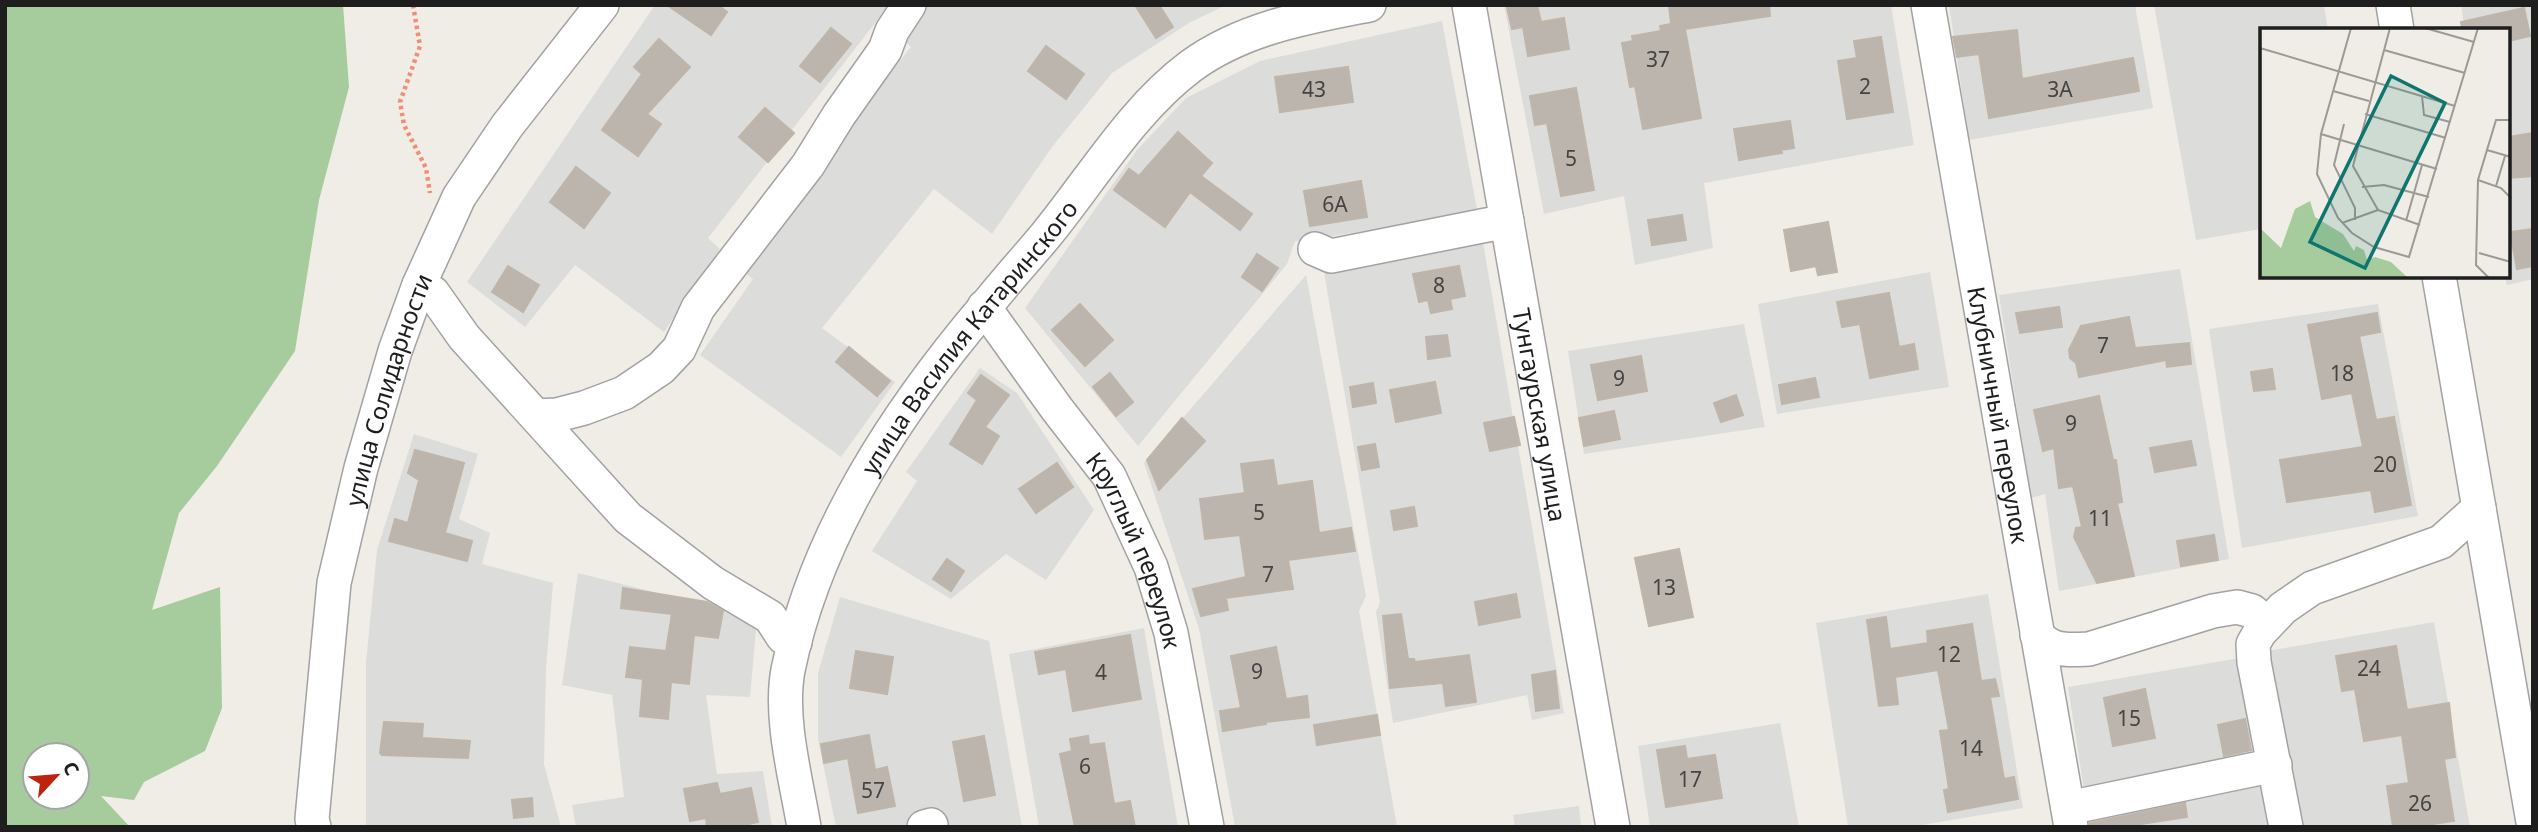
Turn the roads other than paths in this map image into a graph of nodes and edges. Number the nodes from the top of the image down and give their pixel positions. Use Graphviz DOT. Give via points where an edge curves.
graph roads {
  1 [pos="602,5"];
  2 [pos="909,5"];
  3 [pos="1369,5"];
  4 [pos="1469,5"];
  5 [pos="1928,5"];
  6 [pos="2393,5"];
  7 [pos="2397,28"];
  8 [pos="1507,221"];
  9 [pos="1315,249"];
  10 [pos="2439,278"];
  11 [pos="419,285"];
  12 [pos="984,307"];
  13 [pos="536,416"];
  14 [pos="2479,508"];
  15 [pos="2266,625"];
  16 [pos="2038,635"];
  17 [pos="795,642"];
  18 [pos="2274,765"];
  19 [pos="2069,817"];
  20 [pos="2533,822"];
  21 [pos="314,827"];
  22 [pos="804,827"];
  23 [pos="1207,827"];
  24 [pos="1613,827"];
  25 [pos="2286,827"];
  1 -- 11 [label="street, улица Солидарности" via="507,126 459,197"];
  2 -- 13 [label="street" via="885,50 808,165 698,308 679,349 661,368 624,393 584,408"];
  3 -- 12 [label="street, улица Василия Катаринского" via="1289,20 1231,41 1191,66 1148,105"];
  4 -- 8 [label="street, Тунгаурская улица"];
  5 -- 16 [label="street, Клубничный переулок"];
  6 -- 7 [label="street"];
  8 -- 9 [label="street" via="1331,256"];
  8 -- 24 [label="street, Тунгаурская улица"];
  10 -- 14 [label="street"];
  11 -- 13 [label="street" via="433,293 464,337"];
  11 -- 21 [label="street, улица Солидарности" via="365,455 334,583"];
  12 -- 17 [label="street, улица Василия Катаринского" via="870,463 834,535"];
  12 -- 23 [label="street, Круглый переулок" via="1124,504 1151,567 1171,633"];
  13 -- 17 [label="street" via="628,518 713,583 771,617 783,638"];
  14 -- 15 [label="street" via="2441,542 2312,587"];
  14 -- 20 [label="street"];
  15 -- 16 [label="street" via="2252,611 2237,607 2089,649 2047,646"];
  15 -- 18 [label="street" via="2253,644"];
  16 -- 19 [label="street, Клубничный переулок"];
  17 -- 22 [label="street, улица Василия Катаринского" via="786,694 787,722"];
  18 -- 19 [label="street"];
  18 -- 25 [label="street"];
}
